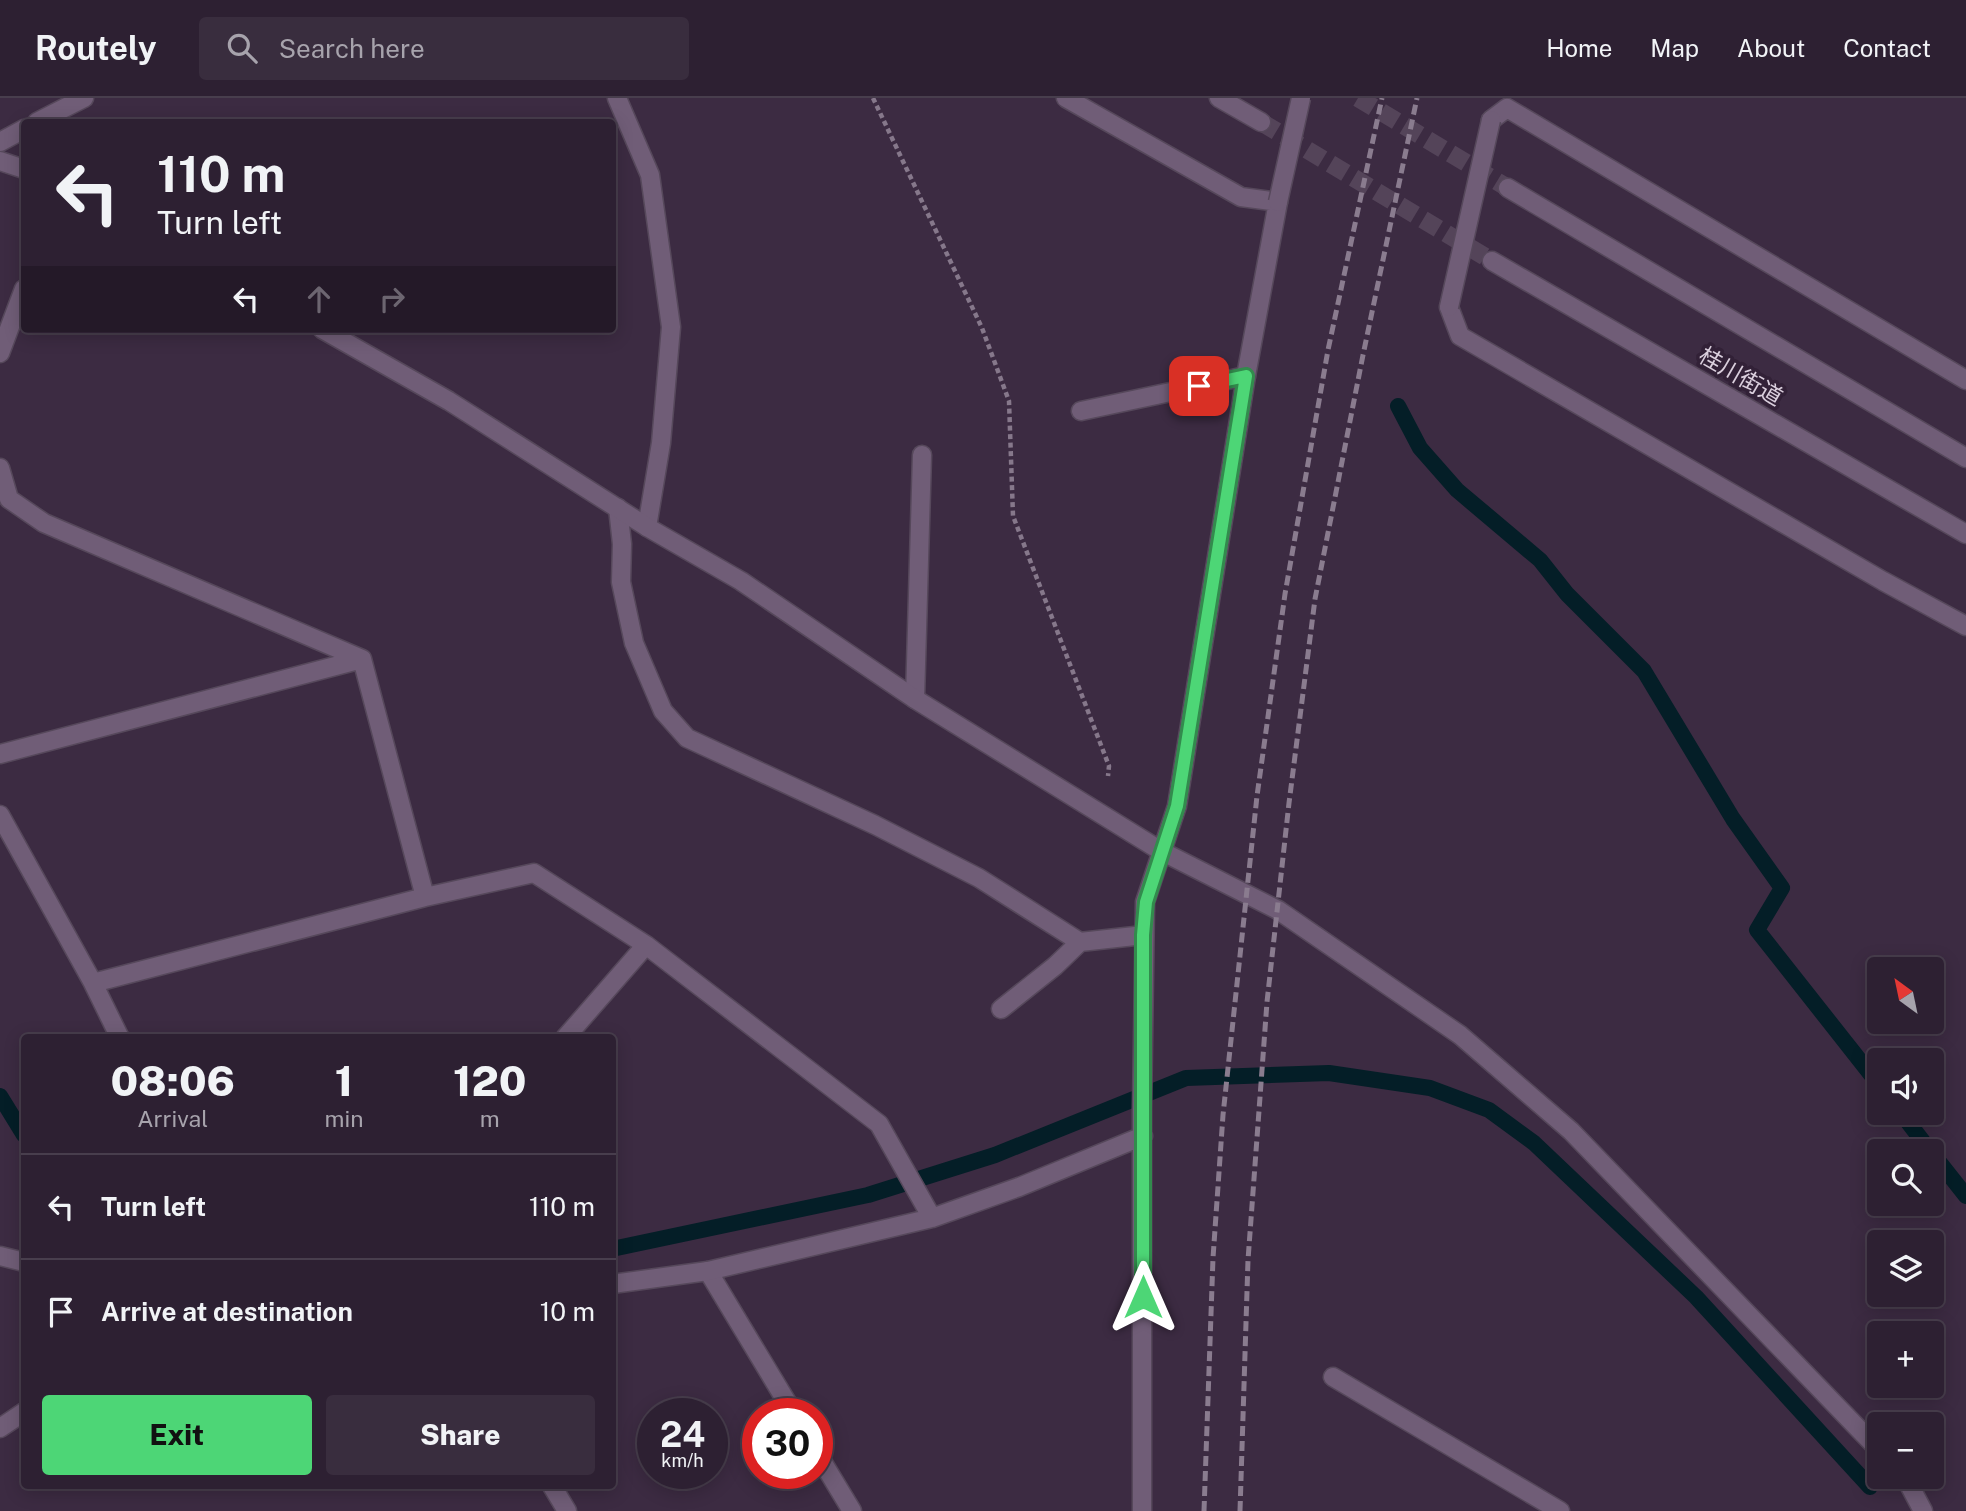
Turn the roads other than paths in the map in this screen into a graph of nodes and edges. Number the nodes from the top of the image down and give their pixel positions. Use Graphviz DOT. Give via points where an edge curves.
graph roads {
  1 [pos="84,98"];
  2 [pos="617,98"];
  3 [pos="1066,98"];
  4 [pos="1219,98"];
  5 [pos="1301,98"];
  6 [pos="43,119"];
  7 [pos="1261,122"];
  8 [pos="21,131"];
  9 [pos="0,142"];
  10 [pos="0,161"];
  11 [pos="21,168"];
  12 [pos="1508,188"];
  13 [pos="1278,202"];
  14 [pos="1492,261"];
  15 [pos="21,297"];
  16 [pos="329,333"];
  17 [pos="0,353"];
  18 [pos="1246,376"];
  19 [pos="1966,380"];
  20 [pos="1081,411"];
  21 [pos="922,455"];
  22 [pos="1966,458"];
  23 [pos="0,468"];
  24 [pos="4,502"];
  25 [pos="618,508"];
  26 [pos="647,527"];
  27 [pos="1966,534"];
  28 [pos="1966,626"];
  29 [pos="362,659"];
  30 [pos="915,699"];
  31 [pos="0,754"];
  32 [pos="0,815"];
  33 [pos="1161,851"];
  34 [pos="425,897"];
  35 [pos="1143,935"];
  36 [pos="1080,942"];
  37 [pos="646,945"];
  38 [pos="93,983"];
  39 [pos="1001,1009"];
  40 [pos="118,1034"];
  41 [pos="568,1034"];
  42 [pos="1143,1136"];
  43 [pos="932,1218"];
  44 [pos="0,1256"];
  45 [pos="21,1261"];
  46 [pos="708,1271"];
  47 [pos="616,1283"];
  48 [pos="1333,1377"];
  49 [pos="784,1398"];
  50 [pos="21,1414"];
  51 [pos="0,1428"];
  52 [pos="1867,1438"];
  53 [pos="833,1480"];
  54 [pos="554,1489"];
  55 [pos="1911,1489"];
  56 [pos="567,1511"];
  57 [pos="852,1511"];
  58 [pos="1142,1511"];
  59 [pos="1560,1511"];
  60 [pos="1923,1511"];
  1 -- 6 [label="street"];
  2 -- 26 [label="street" via="650,175 671,327 661,443"];
  3 -- 13 [label="street" via="1241,197"];
  4 -- 7 [label="street"];
  5 -- 13 [label="street, bridge"];
  8 -- 9 [label="street"];
  10 -- 11 [label="street"];
  12 -- 22 [label="street, 桂川街道"];
  13 -- 18 [label="street"];
  14 -- 27 [label="street, 桂川街道"];
  15 -- 17 [label="street"];
  16 -- 25 [label="street" via="449,401"];
  18 -- 20 [label="street"];
  18 -- 33 [label="street" via="1177,806"];
  19 -- 28 [label="street, bridge" via="1507,108 1491,121 1449,307 1461,336"];
  21 -- 30 [label="street"];
  23 -- 24 [label="street"];
  24 -- 29 [label="street"];
  25 -- 26 [label="street"];
  25 -- 36 [label="street" via="621,582 634,643 663,712 687,738 979,878"];
  26 -- 30 [label="street" via="741,581"];
  29 -- 31 [label="street"];
  29 -- 34 [label="street"];
  30 -- 33 [label="street"];
  32 -- 38 [label="street"];
  33 -- 35 [label="street" via="1146,902"];
  33 -- 52 [label="street" via="1278,910 1460,1035 1571,1131"];
  34 -- 37 [label="street" via="534,873"];
  34 -- 38 [label="street"];
  35 -- 36 [label="street"];
  35 -- 42 [label="street"];
  36 -- 39 [label="street"];
  37 -- 41 [label="street"];
  37 -- 43 [label="street" via="879,1124"];
  38 -- 40 [label="street"];
  42 -- 43 [label="street"];
  42 -- 58 [label="street"];
  43 -- 46 [label="street"];
  44 -- 45 [label="street"];
  46 -- 47 [label="street"];
  46 -- 49 [label="street"];
  48 -- 59 [label="street"];
  50 -- 51 [label="street"];
  53 -- 57 [label="street"];
  54 -- 56 [label="street"];
  55 -- 60 [label="street"];
}
